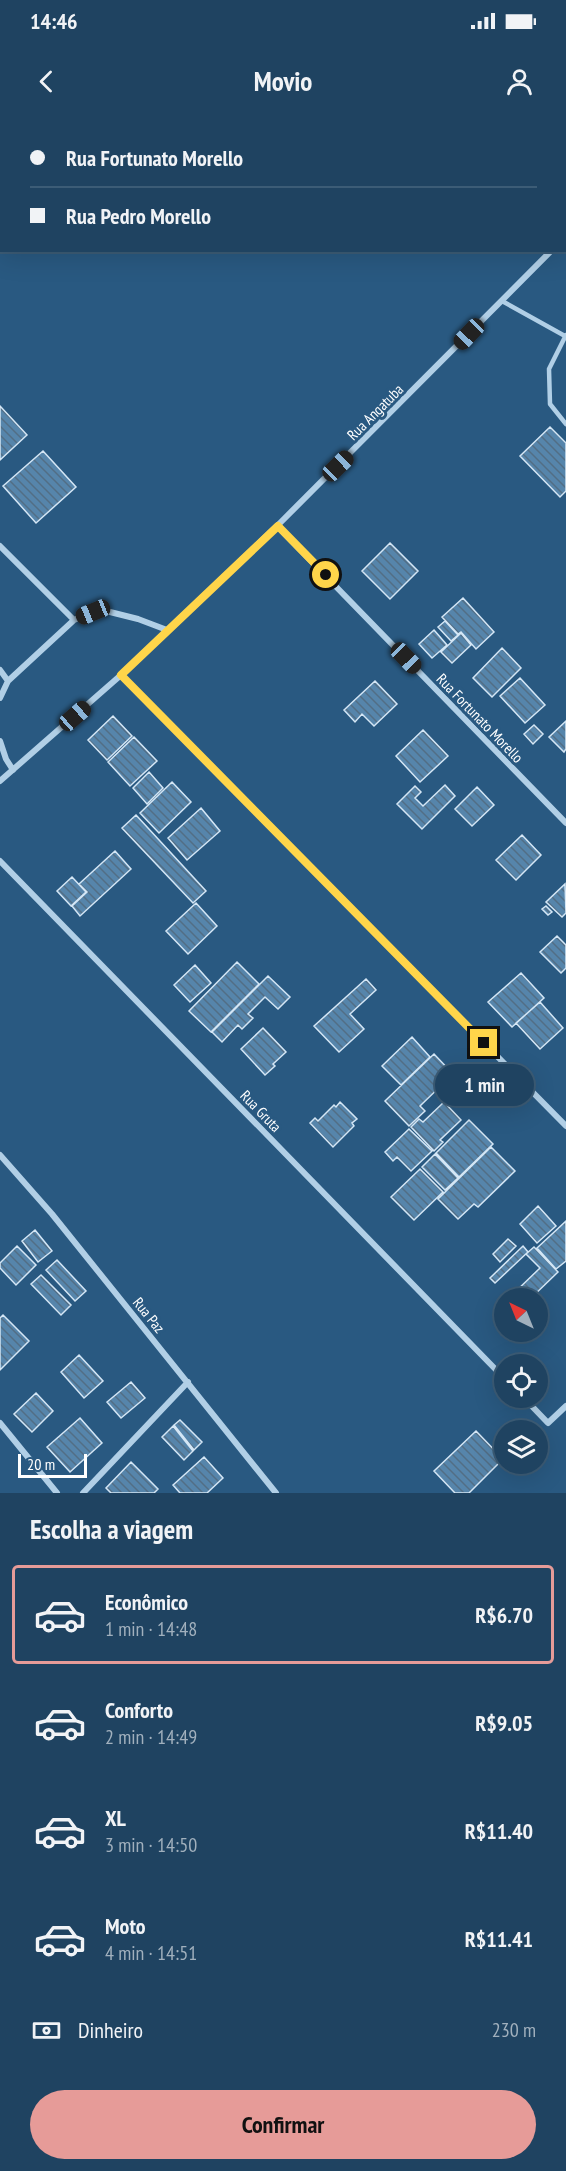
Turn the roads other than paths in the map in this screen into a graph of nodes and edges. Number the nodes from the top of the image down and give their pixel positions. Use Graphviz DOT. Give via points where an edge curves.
graph roads {
  1 [pos="550,252"];
  2 [pos="502,301"];
  3 [pos="565,336"];
  4 [pos="566,424"];
  5 [pos="278,526"];
  6 [pos="0,546"];
  7 [pos="74,620"];
  8 [pos="168,630"];
  9 [pos="0,670"];
  10 [pos="121,675"];
  11 [pos="8,681"];
  12 [pos="0,698"];
  13 [pos="0,741"];
  14 [pos="13,770"];
  15 [pos="0,781"];
  16 [pos="566,823"];
  17 [pos="0,861"];
  18 [pos="566,1126"];
  19 [pos="0,1155"];
  20 [pos="494,1368"];
  21 [pos="188,1382"];
  22 [pos="566,1406"];
  23 [pos="534,1408"];
  24 [pos="0,1423"];
  25 [pos="57,1493"];
  26 [pos="83,1493"];
  27 [pos="276,1493"];
  1 -- 2 [label="street, Rua Angatuba"];
  2 -- 3 [label="lane"];
  2 -- 5 [label="street, Rua Angatuba"];
  3 -- 4 [label="lane" via="549,369 550,404"];
  5 -- 8 [label="street, Rua Angatuba"];
  5 -- 16 [label="street, Rua Fortunato Morello"];
  6 -- 7 [label="street"];
  7 -- 8 [label="street" via="106,611"];
  7 -- 11 [label="street"];
  8 -- 10 [label="street, Rua Angatuba"];
  9 -- 11 [label="street"];
  10 -- 14 [label="street, Rua Angatuba"];
  10 -- 18 [label="street"];
  11 -- 12 [label="street"];
  13 -- 14 [label="street"];
  14 -- 15 [label="street, Rua Angatuba"];
  17 -- 20 [label="street, Rua Gruta"];
  19 -- 21 [label="street, Rua Paz"];
  21 -- 26 [label="street"];
  21 -- 27 [label="street, Rua Paz"];
  22 -- 23 [label="street" via="548,1423"];
  24 -- 25 [label="street"];
}
